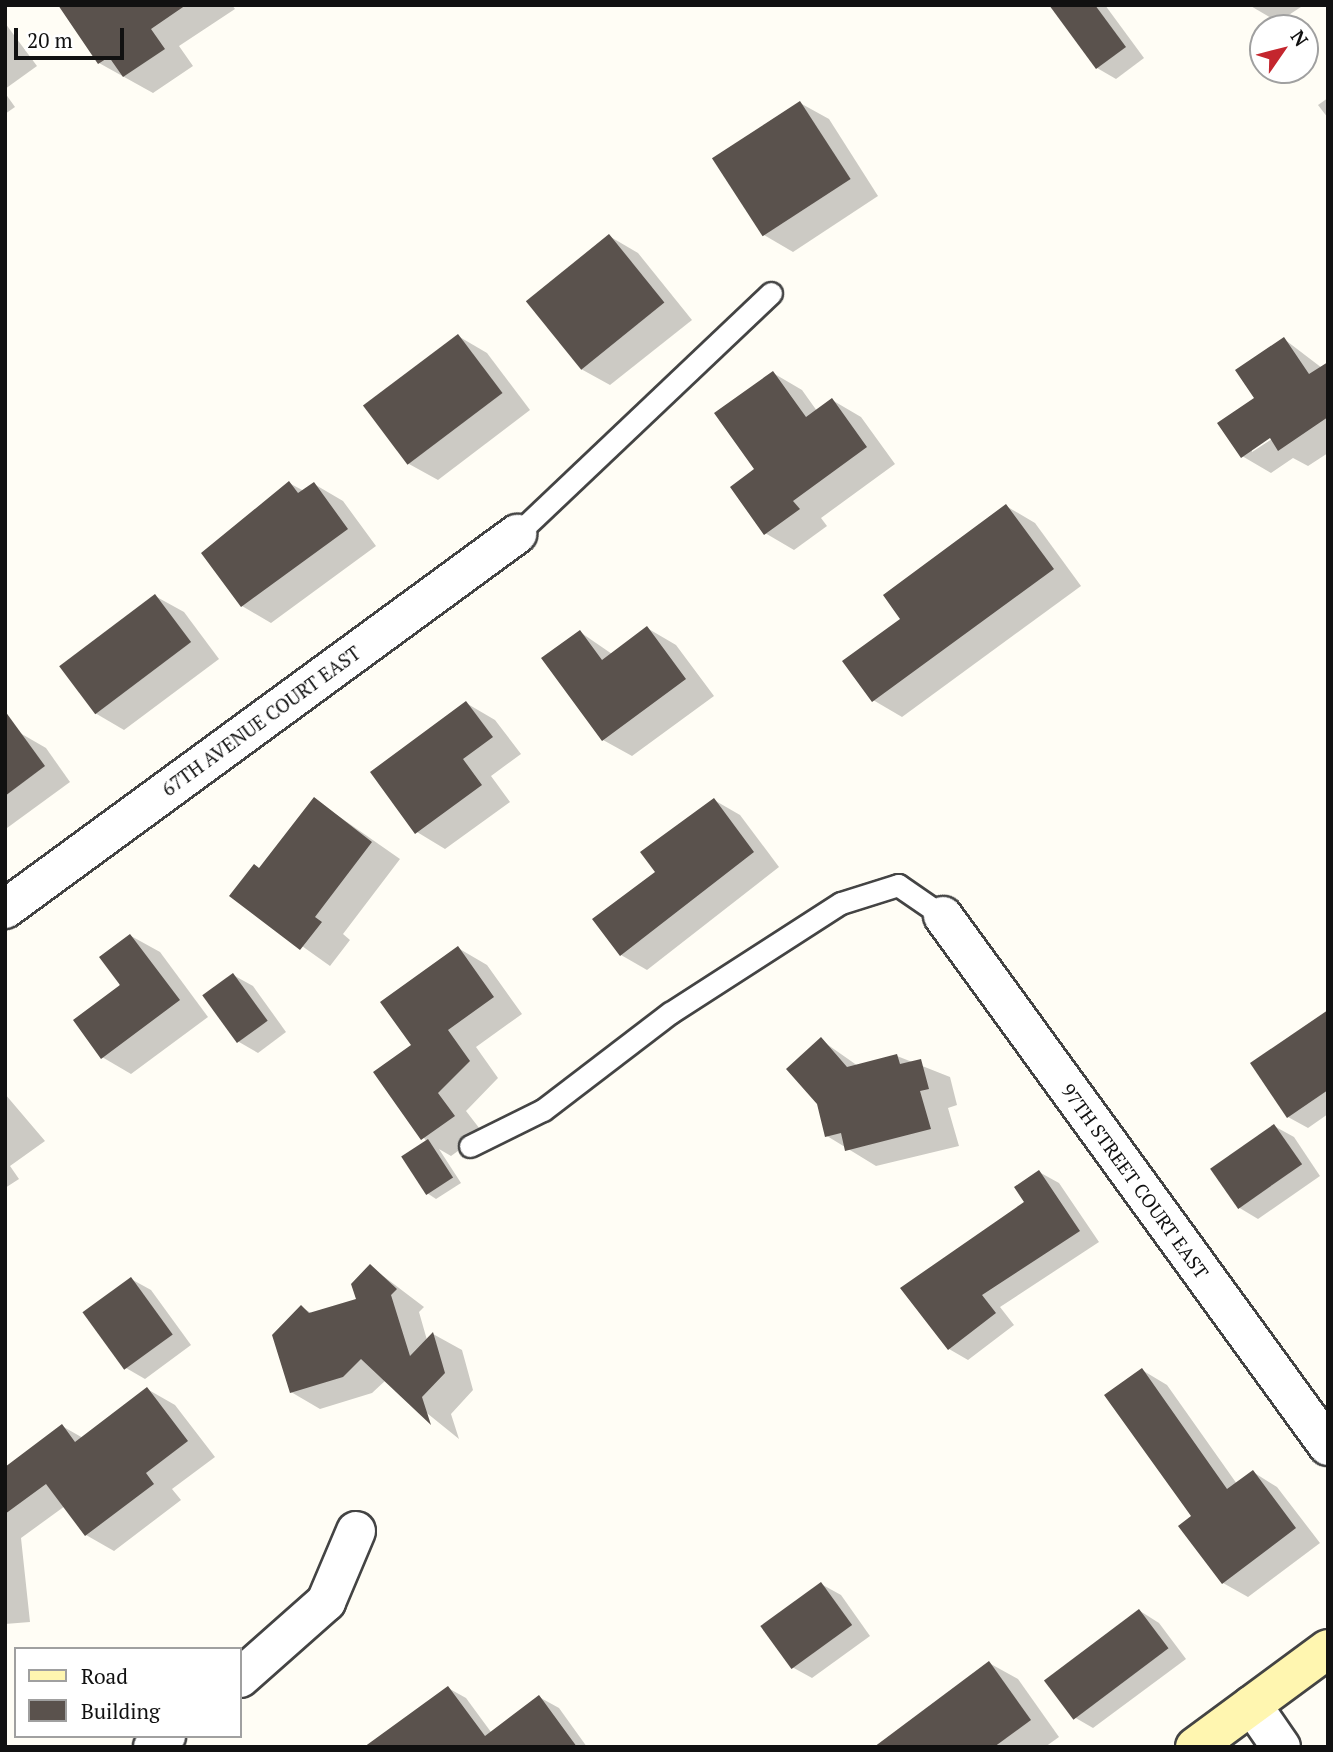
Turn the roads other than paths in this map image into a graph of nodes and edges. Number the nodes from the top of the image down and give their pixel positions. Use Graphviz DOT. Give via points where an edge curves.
graph roads {
  1 [pos="771,293"];
  2 [pos="516,534"];
  3 [pos="5,909"];
  4 [pos="943,916"];
  5 [pos="470,1146"];
  6 [pos="1328,1446"];
  7 [pos="356,1531"];
  8 [pos="1328,1649"];
  9 [pos="242,1676"];
  10 [pos="1252,1705"];
  11 [pos="1195,1747"];
  12 [pos="1282,1747"];
  1 -- 2 [label="lane"];
  2 -- 3 [label="street, 67TH AVENUE COURT EAST"];
  4 -- 5 [label="lane" via="898,885 841,903 670,1013 543,1110"];
  4 -- 6 [label="street, 97TH STREET COURT EAST"];
  7 -- 9 [label="street" via="326,1602"];
  8 -- 10 [label="street"];
  10 -- 11 [label="street"];
  10 -- 12 [label="street"];
}
